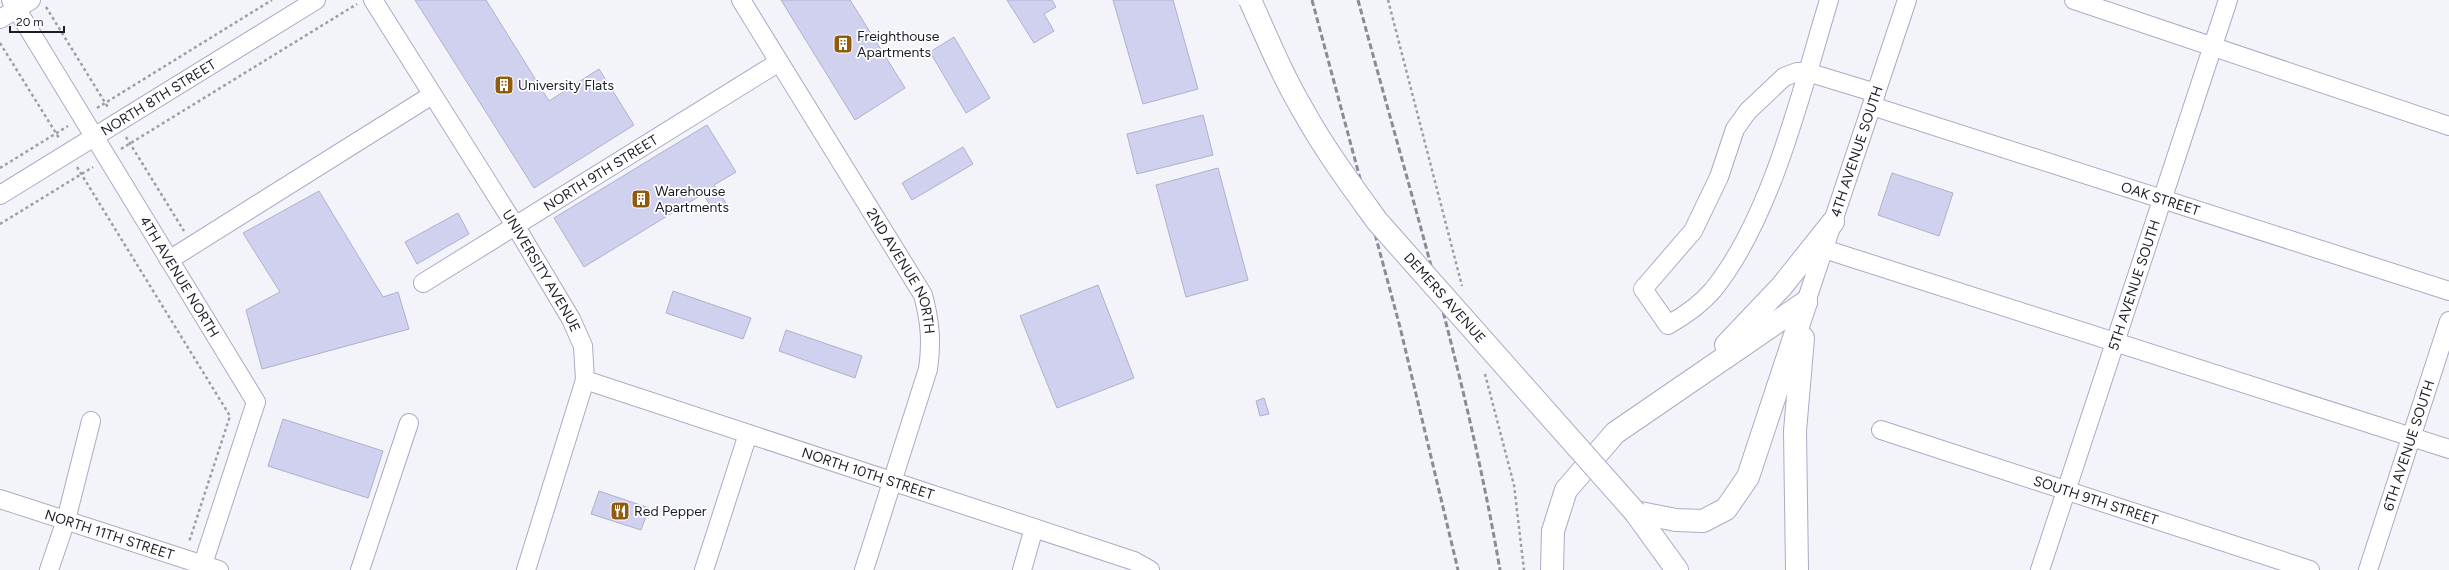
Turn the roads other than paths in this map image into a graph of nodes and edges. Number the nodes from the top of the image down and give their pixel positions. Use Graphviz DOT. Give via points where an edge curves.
graph roads {
  1 [pos="316,0"];
  2 [pos="373,0"];
  3 [pos="741,0"];
  4 [pos="1250,0"];
  5 [pos="1829,0"];
  6 [pos="1907,0"];
  7 [pos="2074,0"];
  8 [pos="2228,0"];
  9 [pos="19,3"];
  10 [pos="0,19"];
  11 [pos="2213,45"];
  12 [pos="779,62"];
  13 [pos="1807,72"];
  14 [pos="432,95"];
  15 [pos="1874,99"];
  16 [pos="2449,126"];
  17 [pos="95,136"];
  18 [pos="0,195"];
  19 [pos="2162,197"];
  20 [pos="1833,222"];
  21 [pos="516,227"];
  22 [pos="1824,249"];
  23 [pos="169,260"];
  24 [pos="423,283"];
  25 [pos="2449,291"];
  26 [pos="1806,302"];
  27 [pos="2449,321"];
  28 [pos="2116,341"];
  29 [pos="585,380"];
  30 [pos="1685,385"];
  31 [pos="91,421"];
  32 [pos="408,423"];
  33 [pos="1881,430"];
  34 [pos="748,434"];
  35 [pos="2412,436"];
  36 [pos="2449,449"];
  37 [pos="893,482"];
  38 [pos="2067,489"];
  39 [pos="0,499"];
  40 [pos="1635,512"];
  41 [pos="66,520"];
  42 [pos="1034,528"];
  43 [pos="207,568"];
  44 [pos="49,570"];
  45 [pos="360,570"];
  46 [pos="526,570"];
  47 [pos="704,570"];
  48 [pos="864,570"];
  49 [pos="1022,570"];
  50 [pos="1150,570"];
  51 [pos="1552,570"];
  52 [pos="1677,570"];
  53 [pos="1797,570"];
  54 [pos="2040,570"];
  55 [pos="2310,570"];
  56 [pos="2368,570"];
  1 -- 17 [label="street, NORTH 8TH STREET"];
  2 -- 14 [label="street, UNIVERSITY AVENUE"];
  3 -- 12 [label="street, 2ND AVENUE NORTH"];
  4 -- 40 [label="main road, DEMERS AVENUE, bridge" via="1303,112 1377,221"];
  5 -- 13 [label="street"];
  6 -- 15 [label="street, 4TH AVENUE SOUTH"];
  7 -- 11 [label="street"];
  8 -- 11 [label="street, 5TH AVENUE SOUTH"];
  9 -- 10 [label="street"];
  9 -- 17 [label="street, 4TH AVENUE NORTH"];
  11 -- 16 [label="street"];
  11 -- 19 [label="street, 5TH AVENUE SOUTH"];
  12 -- 21 [label="street, NORTH 9TH STREET"];
  12 -- 37 [label="street, 2ND AVENUE NORTH" via="922,295 930,319 932,344 928,369"];
  13 -- 13 [label="street" via="1796,72 1784,77 1748,111 1736,129 1719,177 1693,231 1643,289 1668,325 1685,316 1713,290 1738,251 1761,205 1783,148"];
  13 -- 15 [label="street, OAK STREET"];
  14 -- 21 [label="street, UNIVERSITY AVENUE"];
  14 -- 23 [label="street"];
  15 -- 19 [label="street, OAK STREET"];
  15 -- 20 [label="street, 4TH AVENUE SOUTH"];
  17 -- 18 [label="street, NORTH 8TH STREET"];
  17 -- 23 [label="street, 4TH AVENUE NORTH"];
  19 -- 25 [label="street, OAK STREET"];
  19 -- 28 [label="street, 5TH AVENUE SOUTH"];
  20 -- 22 [label="street, 4TH AVENUE SOUTH"];
  20 -- 30 [label="main road" via="1782,286 1745,327"];
  21 -- 24 [label="street, NORTH 9TH STREET"];
  21 -- 29 [label="street, UNIVERSITY AVENUE" via="571,319 583,346"];
  22 -- 26 [label="street, 4TH AVENUE SOUTH"];
  22 -- 28 [label="street"];
  23 -- 43 [label="street, 4TH AVENUE NORTH" via="256,402"];
  26 -- 30 [label="main road"];
  26 -- 40 [label="main road" via="1748,477 1726,508 1703,521 1676,520"];
  26 -- 53 [label="main road" via="1795,431"];
  27 -- 35 [label="street, 6TH AVENUE SOUTH"];
  28 -- 35 [label="street"];
  28 -- 38 [label="street, 5TH AVENUE SOUTH"];
  29 -- 34 [label="street, NORTH 10TH STREET"];
  29 -- 46 [label="street, UNIVERSITY AVENUE"];
  30 -- 51 [label="main road" via="1615,433 1566,490 1553,531"];
  31 -- 41 [label="street"];
  32 -- 45 [label="street"];
  33 -- 38 [label="street, SOUTH 9TH STREET"];
  34 -- 37 [label="street, NORTH 10TH STREET"];
  34 -- 47 [label="street"];
  35 -- 36 [label="street"];
  35 -- 56 [label="street, 6TH AVENUE SOUTH"];
  37 -- 42 [label="street, NORTH 10TH STREET"];
  37 -- 48 [label="street, 2ND AVENUE NORTH"];
  38 -- 54 [label="street, 5TH AVENUE SOUTH"];
  38 -- 55 [label="street, SOUTH 9TH STREET"];
  39 -- 41 [label="street, NORTH 11TH STREET"];
  40 -- 52 [label="main road, DEMERS AVENUE"];
  41 -- 43 [label="street, NORTH 11TH STREET"];
  41 -- 44 [label="street"];
  42 -- 49 [label="street"];
  42 -- 50 [label="street, NORTH 10TH STREET" via="1134,561"];
}
